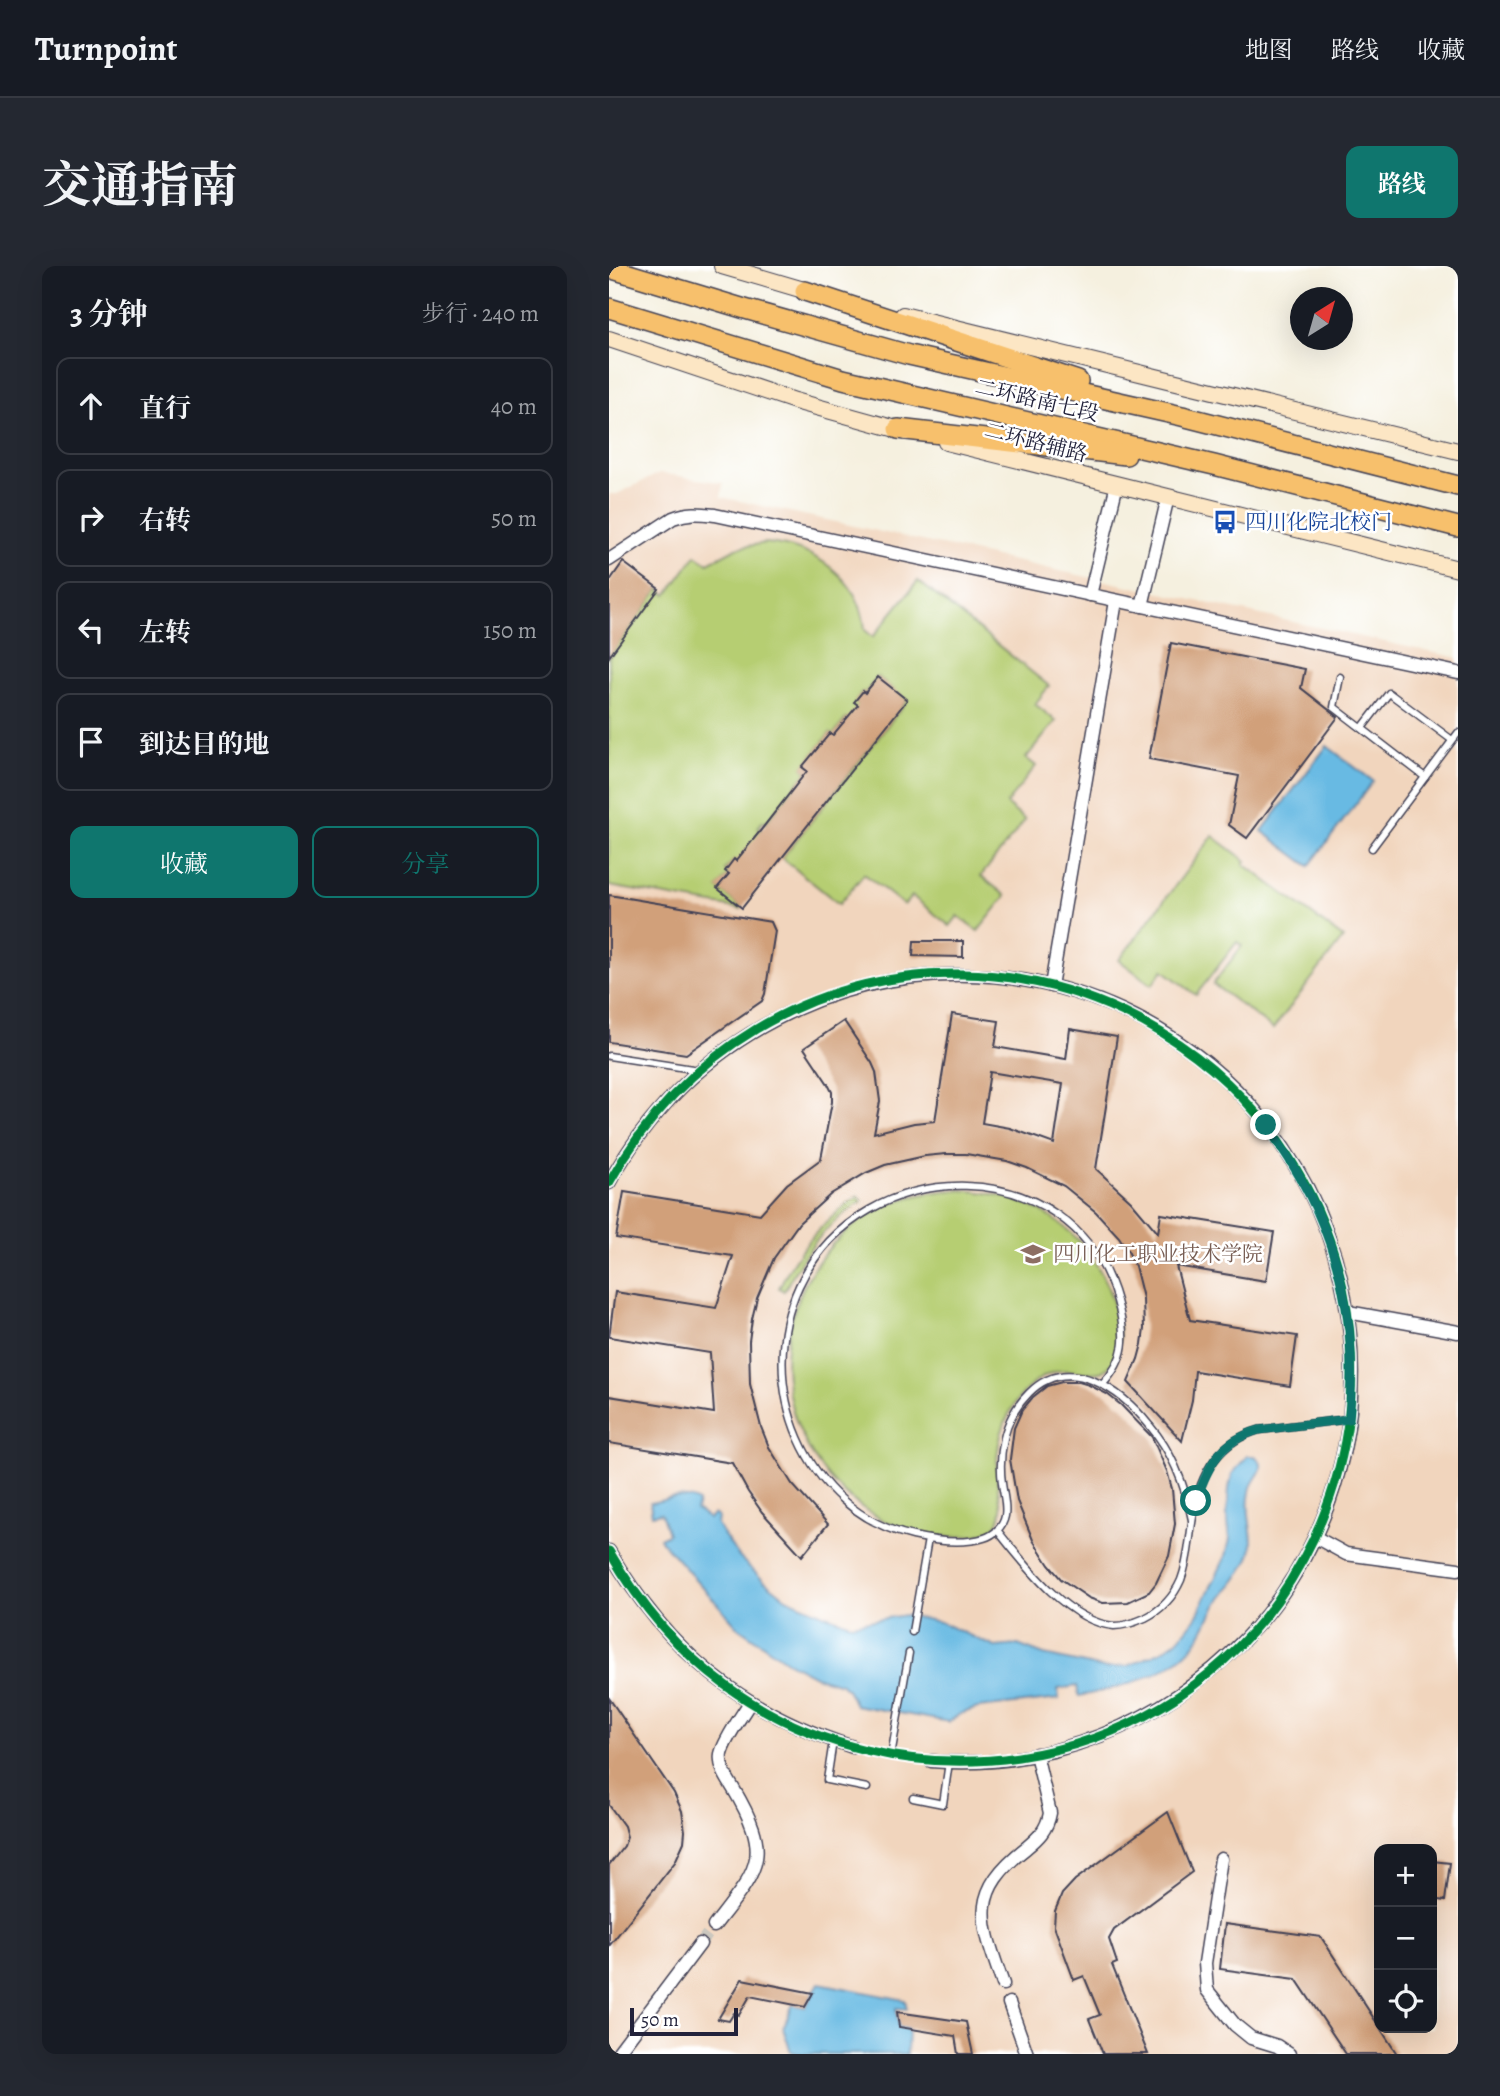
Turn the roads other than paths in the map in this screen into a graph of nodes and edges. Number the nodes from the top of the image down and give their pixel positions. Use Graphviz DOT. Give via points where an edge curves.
graph roads {
  1 [pos="722,266"];
  2 [pos="609,268"];
  3 [pos="805,291"];
  4 [pos="609,308"];
  5 [pos="609,339"];
  6 [pos="1182,416"];
  7 [pos="898,429"];
  8 [pos="1458,451"];
  9 [pos="1214,465"];
  10 [pos="1117,484"];
  11 [pos="1458,486"];
  12 [pos="1168,497"];
  13 [pos="1458,527"];
  14 [pos="609,560"];
  15 [pos="1458,569"];
  16 [pos="1090,595"];
  17 [pos="1116,601"];
  18 [pos="1142,606"];
  19 [pos="1458,673"];
  20 [pos="1340,677"];
  21 [pos="1362,729"];
  22 [pos="1458,733"];
  23 [pos="1453,740"];
  24 [pos="1425,777"];
  25 [pos="1372,848"];
  26 [pos="1051,986"];
  27 [pos="609,1056"];
  28 [pos="699,1070"];
  29 [pos="609,1183"];
  30 [pos="1347,1312"];
  31 [pos="1458,1332"];
  32 [pos="1102,1385"];
  33 [pos="1349,1419"];
  34 [pos="1192,1520"];
  35 [pos="997,1531"];
  36 [pos="1315,1537"];
  37 [pos="927,1539"];
  38 [pos="609,1551"];
  39 [pos="1458,1569"];
  40 [pos="912,1632"];
  41 [pos="909,1653"];
  42 [pos="750,1702"];
  43 [pos="833,1741"];
  44 [pos="853,1747"];
  45 [pos="892,1750"];
  46 [pos="1036,1754"];
  47 [pos="931,1761"];
  48 [pos="949,1762"];
  49 [pos="867,1788"];
  50 [pos="913,1798"];
  51 [pos="1221,1858"];
  52 [pos="714,1926"];
  53 [pos="701,1944"];
  54 [pos="1003,1984"];
  55 [pos="1009,2003"];
  56 [pos="617,2054"];
  57 [pos="1027,2054"];
  58 [pos="1289,2054"];
  1 -- 3 [label="main road"];
  2 -- 6 [label="highway, 二环路南七段" via="909,355"];
  3 -- 6 [label="highway"];
  3 -- 8 [label="main road"];
  4 -- 9 [label="highway, 二环路南七段" via="843,379"];
  5 -- 7 [label="main road, 二环路辅路" via="795,401"];
  6 -- 11 [label="highway, 二环路南七段"];
  7 -- 9 [label="highway"];
  7 -- 10 [label="main road, 二环路辅路"];
  9 -- 13 [label="highway, 二环路南七段"];
  10 -- 12 [label="main road, 二环路辅路"];
  10 -- 16 [label="street"];
  12 -- 15 [label="main road, 二环路辅路"];
  12 -- 18 [label="street"];
  14 -- 16 [label="street" via="673,518 694,512"];
  16 -- 17 [label="street"];
  17 -- 18 [label="street"];
  17 -- 26 [label="street"];
  18 -- 19 [label="street"];
  20 -- 21 [label="lane" via="1334,707"];
  21 -- 23 [label="lane" via="1389,693"];
  21 -- 24 [label="lane"];
  22 -- 23 [label="lane"];
  23 -- 24 [label="lane"];
  24 -- 25 [label="lane"];
  26 -- 28 [label="street" via="962,974 847,989 793,1010 742,1038"];
  26 -- 30 [label="street" via="1104,1003 1157,1029 1205,1062 1247,1102 1283,1148 1313,1199 1334,1253"];
  27 -- 28 [label="lane"];
  28 -- 29 [label="street" via="655,1114"];
  30 -- 31 [label="street"];
  30 -- 33 [label="street" via="1352,1367"];
  32 -- 34 [label="lane" via="1131,1404 1154,1430 1178,1471"];
  32 -- 35 [label="lane" via="1075,1375 1059,1376 1034,1388 1018,1406 1004,1436 1001,1478 1005,1514"];
  32 -- 37 [label="lane" via="1115,1370 1123,1349 1115,1292 1086,1242 1046,1208 993,1188 936,1187 881,1203 841,1230 810,1266 786,1322 782,1382 791,1422 809,1459 834,1491 884,1526"];
  33 -- 34 [label="lane" via="1259,1430 1231,1441 1211,1464"];
  33 -- 36 [label="street" via="1336,1482"];
  34 -- 35 [label="lane" via="1187,1563 1174,1593 1152,1614 1115,1626 1092,1619 1057,1597"];
  35 -- 37 [label="lane" via="974,1540"];
  36 -- 39 [label="street" via="1346,1554"];
  36 -- 46 [label="street" via="1269,1611 1209,1673 1136,1720"];
  37 -- 40 [label="lane"];
  38 -- 42 [label="street" via="640,1600 678,1645"];
  41 -- 45 [label="lane"];
  42 -- 43 [label="street"];
  42 -- 52 [label="street" via="724,1748 721,1764 751,1823 757,1859"];
  43 -- 44 [label="street"];
  43 -- 49 [label="lane" via="827,1780"];
  46 -- 48 [label="street"];
  46 -- 54 [label="street" via="1049,1822 1000,1872 988,1892 983,1919"];
  47 -- 48 [label="street"];
  48 -- 50 [label="lane" via="943,1804"];
  51 -- 58 [label="street" via="1205,1963 1207,1990 1251,2038"];
  53 -- 56 [label="street"];
  55 -- 57 [label="street"];
}
